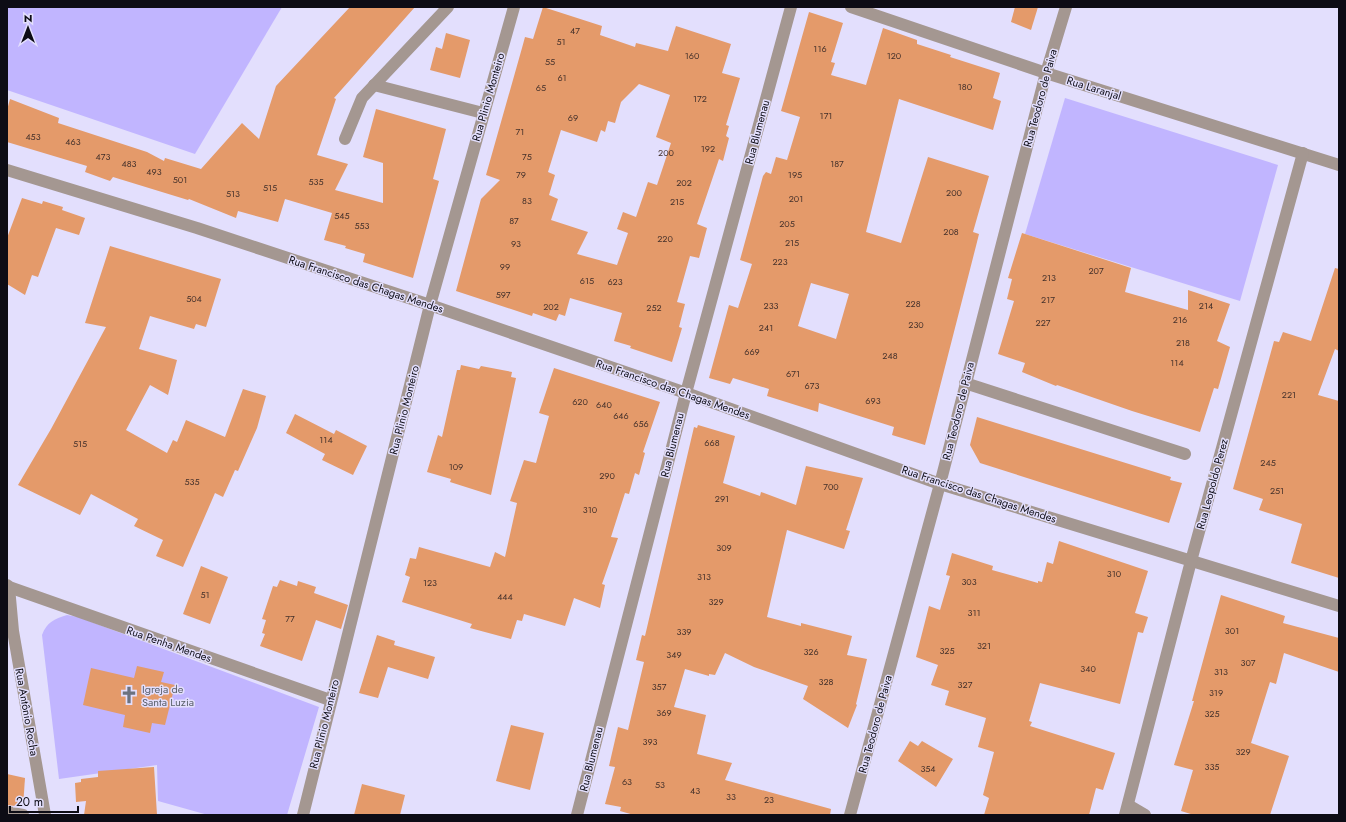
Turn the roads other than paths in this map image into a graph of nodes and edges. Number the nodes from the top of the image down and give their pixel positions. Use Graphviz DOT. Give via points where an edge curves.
graph roads {
  1 [pos="448,7"];
  2 [pos="514,7"];
  3 [pos="792,7"];
  4 [pos="850,7"];
  5 [pos="1066,7"];
  6 [pos="1046,73"];
  7 [pos="374,85"];
  8 [pos="483,113"];
  9 [pos="345,139"];
  10 [pos="1303,153"];
  11 [pos="1339,164"];
  12 [pos="7,170"];
  13 [pos="430,306"];
  14 [pos="965,383"];
  15 [pos="686,393"];
  16 [pos="1185,454"];
  17 [pos="940,484"];
  18 [pos="1191,560"];
  19 [pos="8,586"];
  20 [pos="1339,606"];
  21 [pos="330,700"];
  22 [pos="1127,810"];
  23 [pos="7,812"];
  24 [pos="23,815"];
  25 [pos="45,815"];
  26 [pos="303,815"];
  27 [pos="577,815"];
  28 [pos="850,815"];
  29 [pos="1144,815"];
  1 -- 7 [label="street"];
  2 -- 8 [label="street, Rua Plinio Monteiro"];
  3 -- 15 [label="street, Rua Blumenau"];
  4 -- 6 [label="street, Rua Laranjal"];
  5 -- 6 [label="street, Rua Teodoro de Paiva"];
  6 -- 10 [label="street, Rua Laranjal"];
  6 -- 14 [label="street, Rua Teodoro de Paiva"];
  7 -- 8 [label="street"];
  7 -- 9 [label="street" via="362,98"];
  8 -- 13 [label="street, Rua Plinio Monteiro"];
  10 -- 11 [label="street, Rua Laranjal"];
  10 -- 18 [label="street, Rua Leopoldo Perez"];
  12 -- 13 [label="street, Rua Francisco das Chagas Mendes" via="197,228"];
  13 -- 15 [label="street, Rua Francisco das Chagas Mendes"];
  13 -- 21 [label="street, Rua Plinio Monteiro"];
  14 -- 16 [label="street"];
  14 -- 17 [label="street, Rua Teodoro de Paiva"];
  15 -- 17 [label="street, Rua Francisco das Chagas Mendes"];
  15 -- 27 [label="street, Rua Blumenau"];
  17 -- 18 [label="street, Rua Francisco das Chagas Mendes"];
  17 -- 28 [label="street, Rua Teodoro de Paiva"];
  18 -- 20 [label="street, Rua Francisco das Chagas Mendes"];
  18 -- 22 [label="street, Rua Leopoldo Perez"];
  19 -- 21 [label="street, Rua Penha Mendes"];
  19 -- 25 [label="street, Rua Antônio Rocha" via="13,631"];
  21 -- 26 [label="street, Rua Plinio Monteiro"];
  22 -- 29 [label="street"];
  23 -- 24 [label="street"];
}
